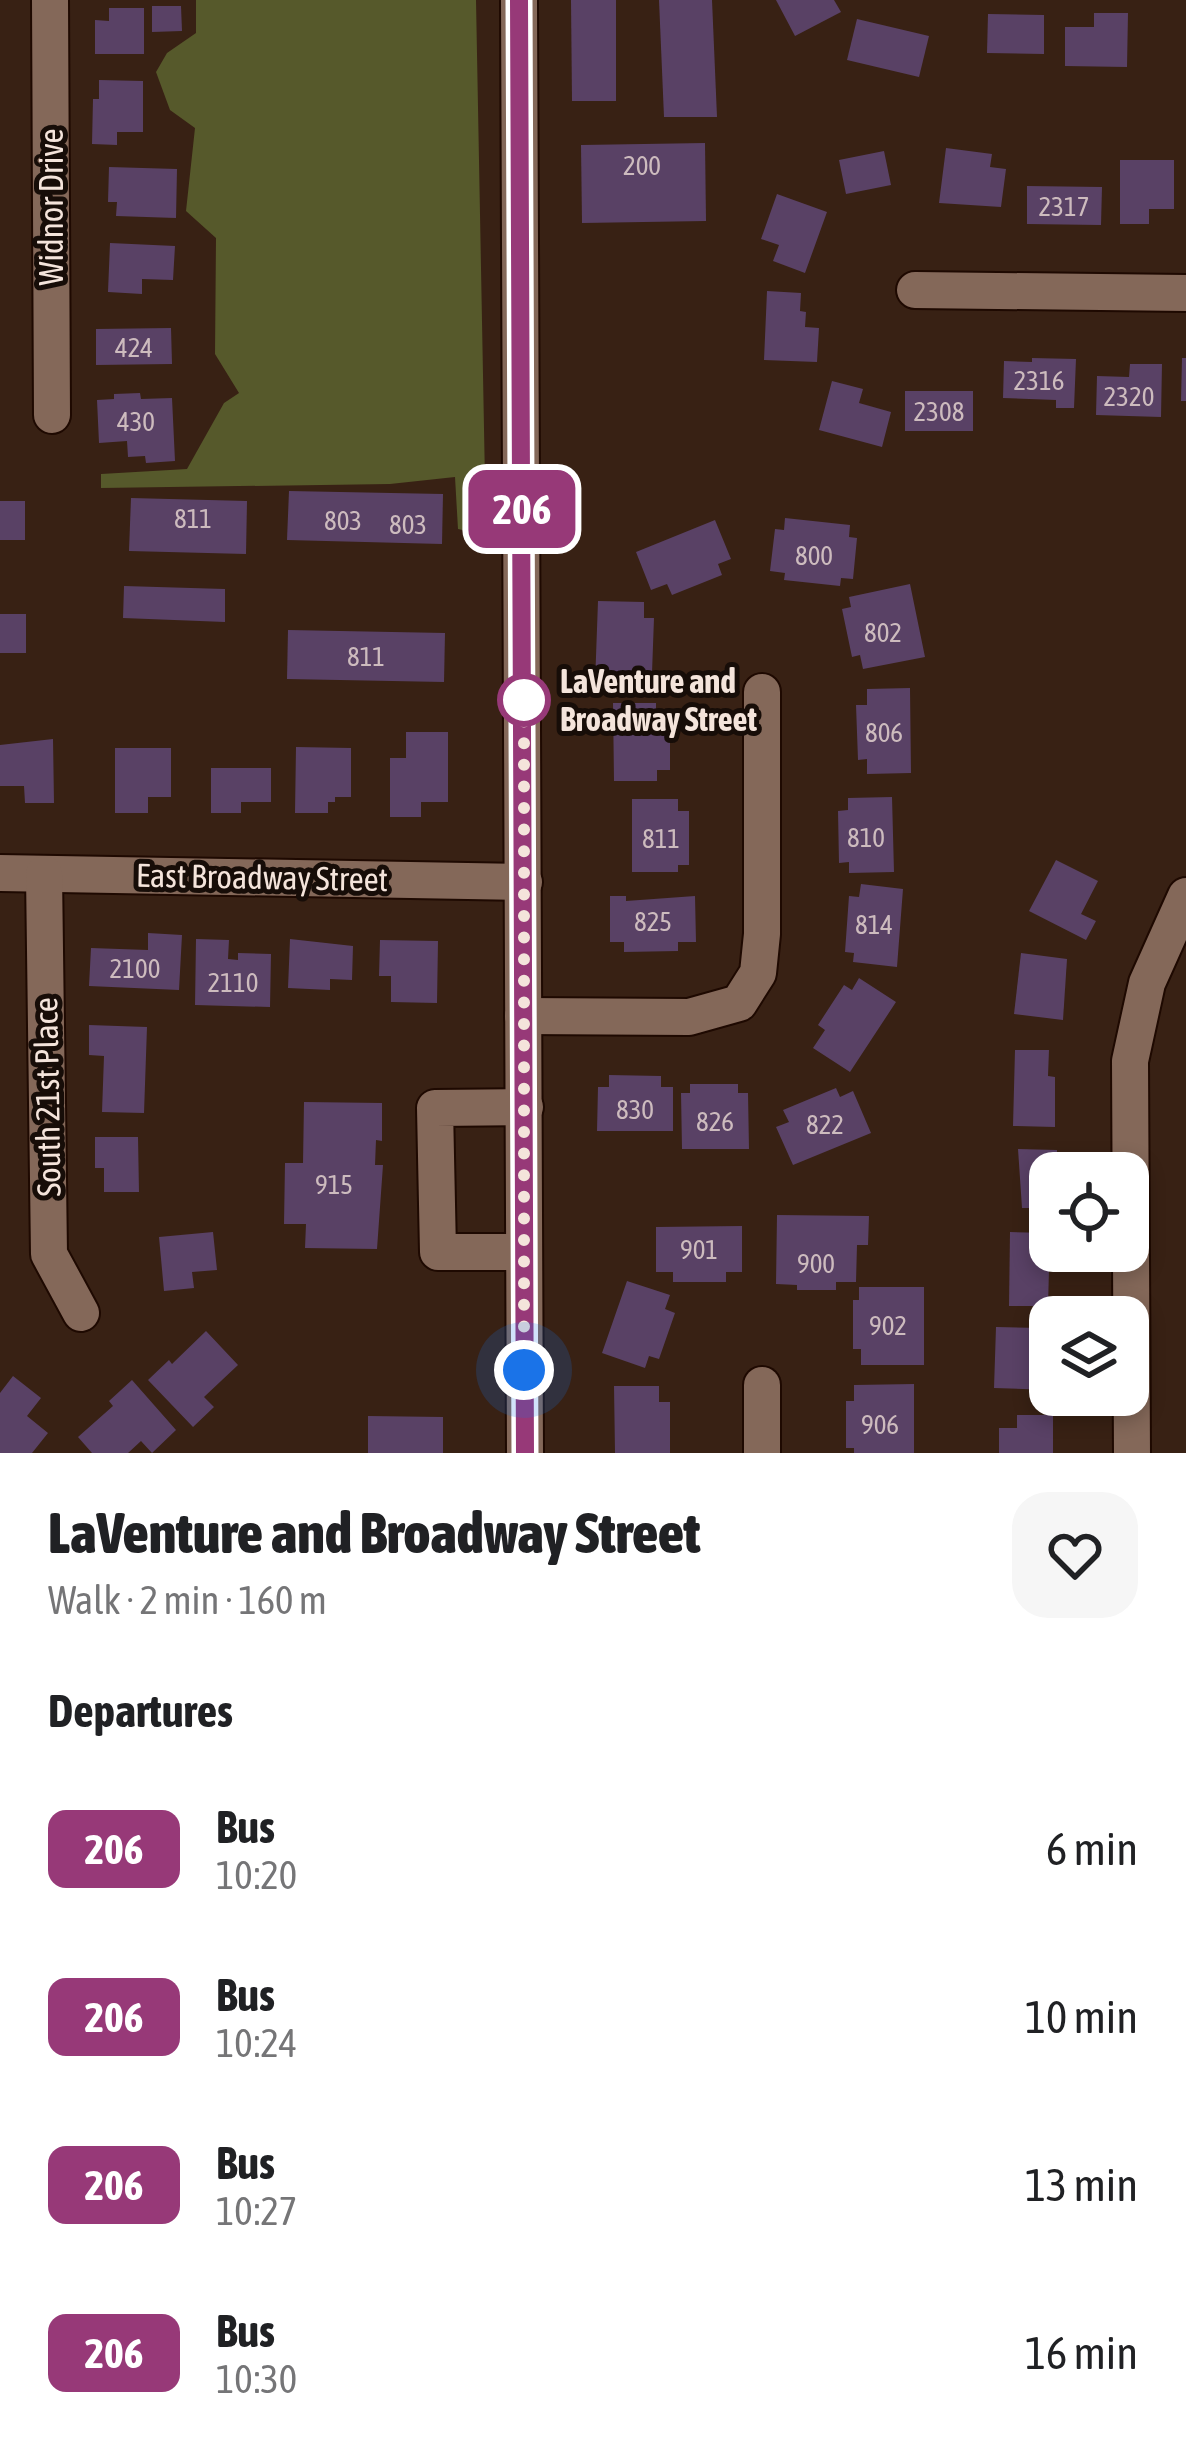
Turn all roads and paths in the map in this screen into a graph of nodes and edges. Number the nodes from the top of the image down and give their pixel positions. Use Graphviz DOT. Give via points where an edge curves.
graph roads {
  1 [pos="50,0"];
  2 [pos="519,0"];
  3 [pos="915,290"];
  4 [pos="1186,292"];
  5 [pos="52,415"];
  6 [pos="762,692"];
  7 [pos="0,873"];
  8 [pos="44,874"];
  9 [pos="524,882"];
  10 [pos="1186,896"];
  11 [pos="523,1016"];
  12 [pos="525,1107"];
  13 [pos="524,1252"];
  14 [pos="81,1312"];
  15 [pos="762,1384"];
  16 [pos="525,1453"];
  17 [pos="762,1453"];
  18 [pos="1132,1453"];
  1 -- 5 [label="street, Widnor Drive"];
  2 -- 9 [label="street"];
  3 -- 4 [label="street"];
  6 -- 11 [label="street" via="762,934 758,973 739,1003 689,1017"];
  7 -- 8 [label="street, East Broadway Street"];
  8 -- 9 [label="street, East Broadway Street"];
  8 -- 14 [label="street, South 21st Place" via="49,1254"];
  9 -- 11 [label="street"];
  10 -- 18 [label="street" via="1147,983 1130,1061"];
  11 -- 12 [label="street"];
  12 -- 13 [label="street"];
  12 -- 13 [label="street" via="436,1108 438,1252"];
  13 -- 16 [label="street"];
  15 -- 17 [label="street"];
}
